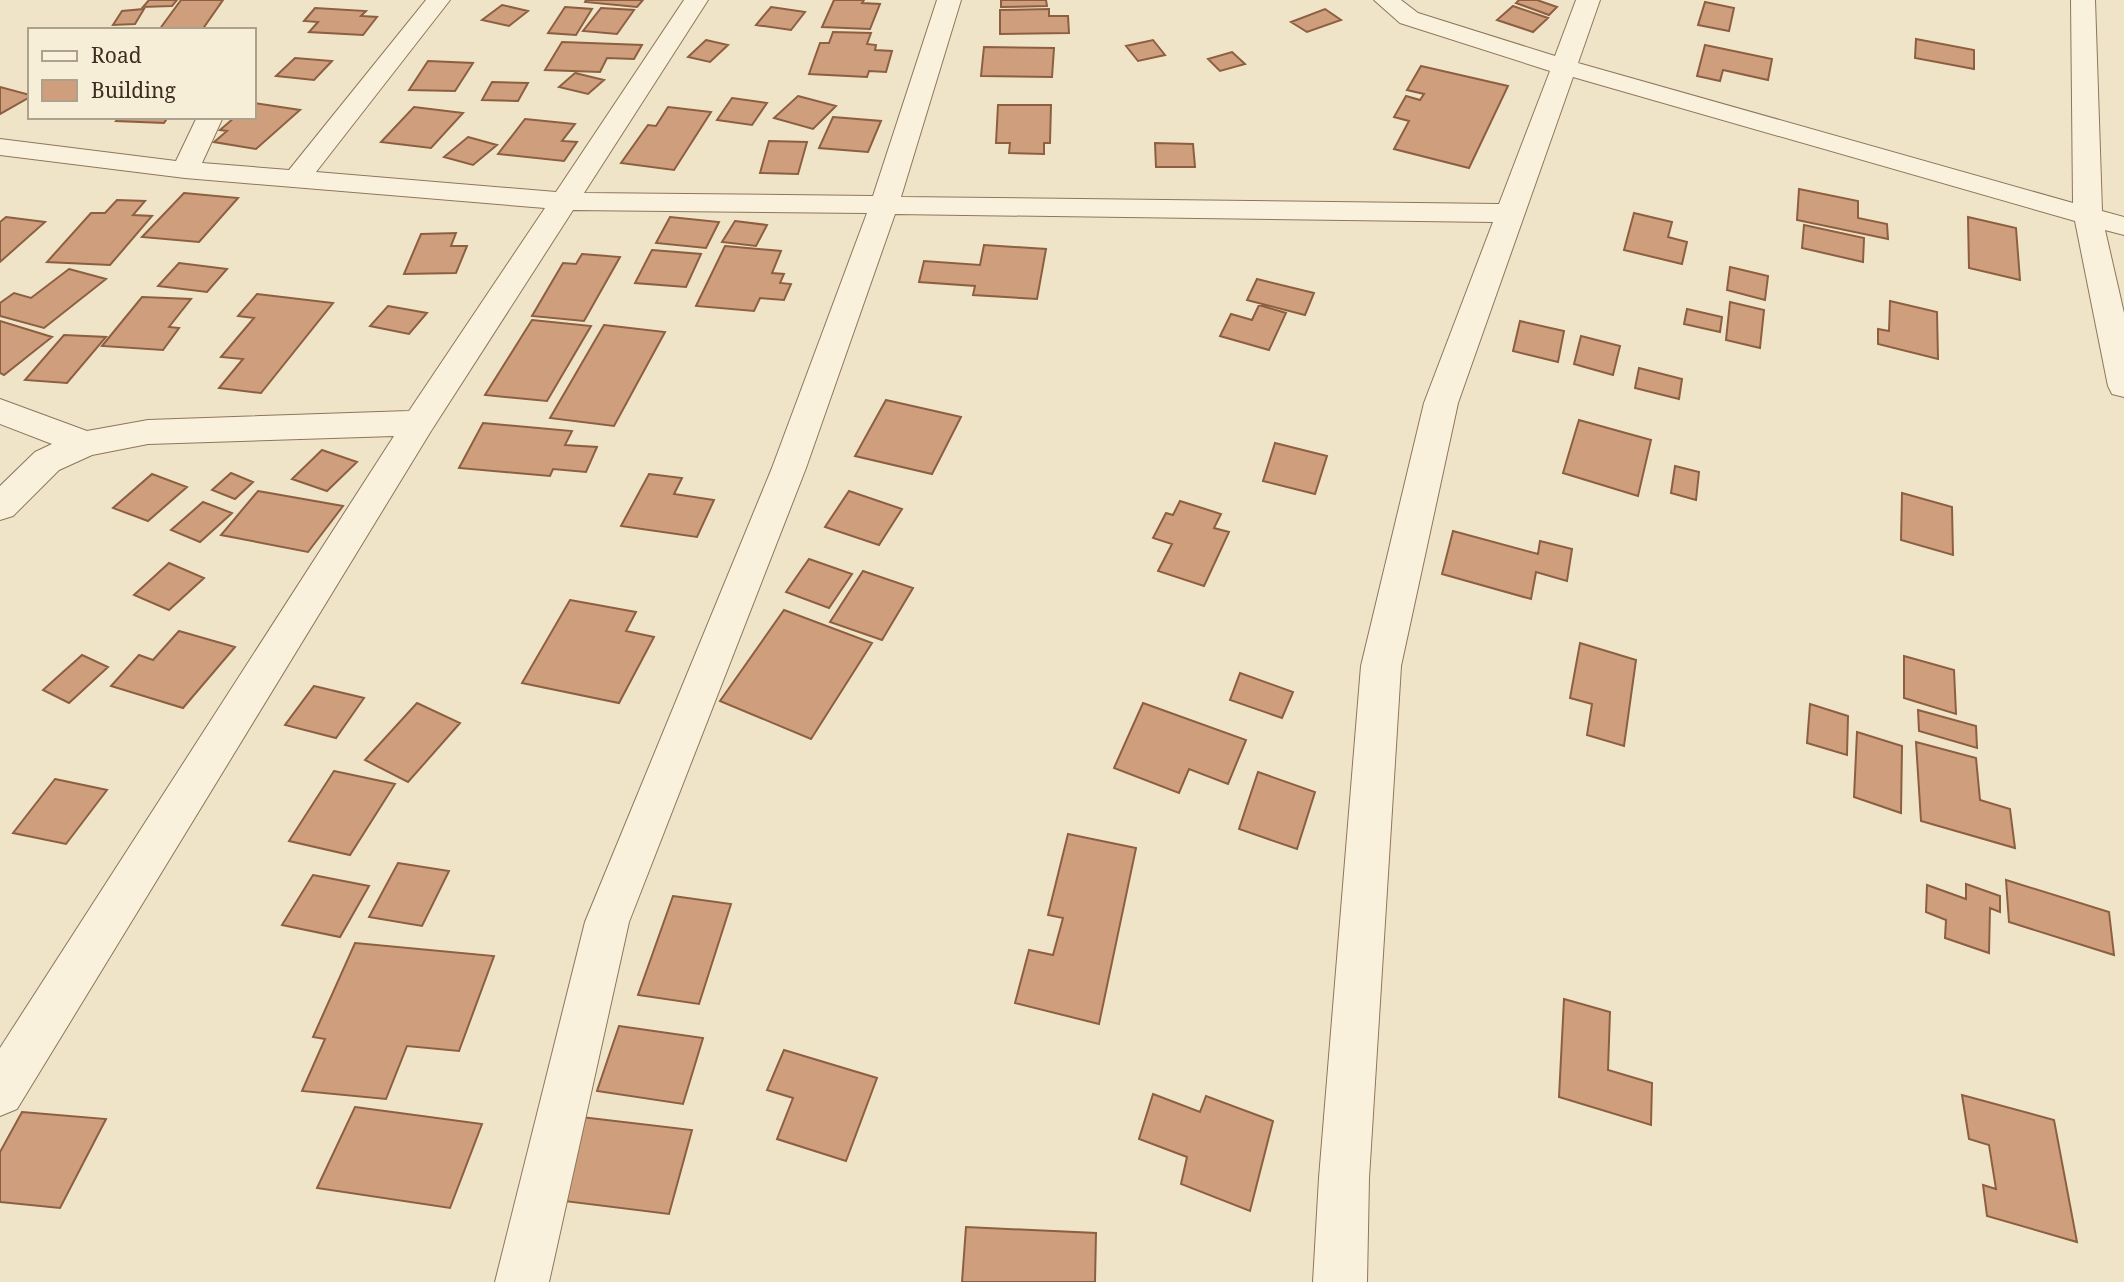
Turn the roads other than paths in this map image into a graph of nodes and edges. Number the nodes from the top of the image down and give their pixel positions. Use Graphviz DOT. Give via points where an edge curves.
graph roads {
  1 [pos="438,0"];
  2 [pos="696,0"];
  3 [pos="949,0"];
  4 [pos="1386,0"];
  5 [pos="1588,0"];
  6 [pos="2082,0"];
  7 [pos="1564,67"];
  8 [pos="209,119"];
  9 [pos="0,147"];
  10 [pos="185,170"];
  11 [pos="296,179"];
  12 [pos="564,201"];
  13 [pos="884,205"];
  14 [pos="1511,213"];
  15 [pos="2088,216"];
  16 [pos="2124,226"];
  17 [pos="2124,386"];
  18 [pos="0,411"];
  19 [pos="419,424"];
  20 [pos="85,444"];
  21 [pos="0,507"];
  22 [pos="0,1092"];
  23 [pos="522,1282"];
  24 [pos="1340,1282"];
  1 -- 11 [label="street"];
  2 -- 12 [label="street"];
  3 -- 13 [label="street"];
  4 -- 7 [label="street" via="1409,18"];
  5 -- 7 [label="street"];
  6 -- 15 [label="street"];
  7 -- 14 [label="street"];
  7 -- 15 [label="street"];
  8 -- 10 [label="street"];
  9 -- 10 [label="street"];
  10 -- 11 [label="street"];
  11 -- 12 [label="street"];
  12 -- 13 [label="street"];
  12 -- 19 [label="street"];
  13 -- 14 [label="street"];
  13 -- 23 [label="street" via="789,468 607,922"];
  14 -- 24 [label="street" via="1441,403 1381,666"];
  15 -- 16 [label="street"];
  15 -- 17 [label="street"];
  18 -- 20 [label="street"];
  19 -- 20 [label="street" via="148,432"];
  19 -- 22 [label="street"];
  20 -- 21 [label="street" via="47,461"];
}
